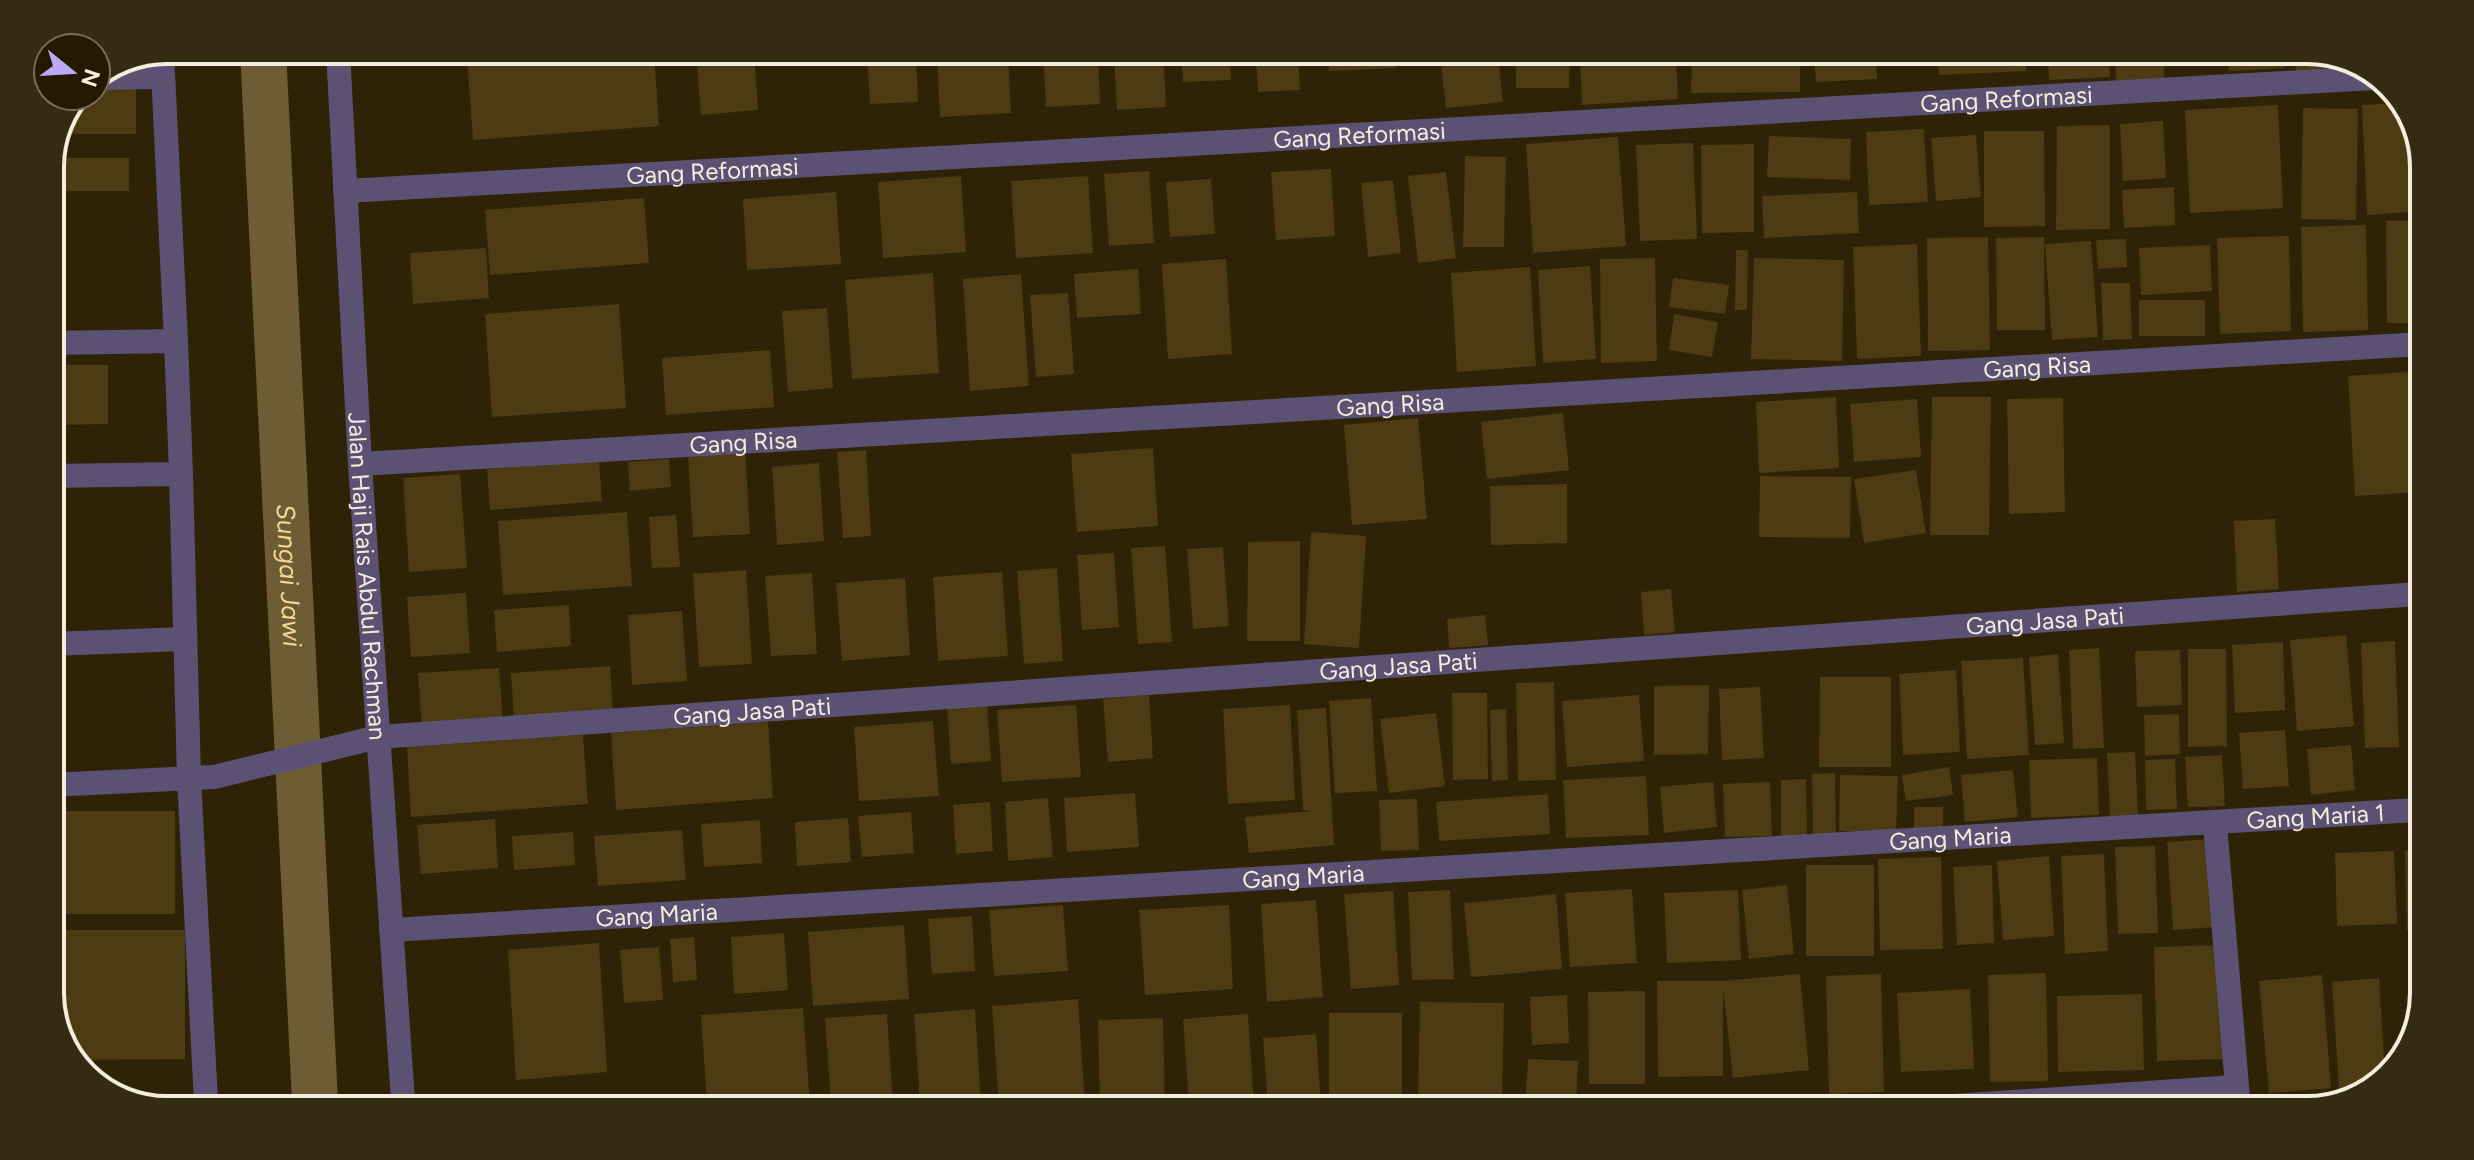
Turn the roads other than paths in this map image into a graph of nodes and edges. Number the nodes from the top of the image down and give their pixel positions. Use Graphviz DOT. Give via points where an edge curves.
graph roads {
  1 [pos="161,64"];
  2 [pos="163,64"];
  3 [pos="339,64"];
  4 [pos="130,71"];
  5 [pos="2359,79"];
  6 [pos="345,191"];
  7 [pos="176,341"];
  8 [pos="64,343"];
  9 [pos="2410,345"];
  10 [pos="360,464"];
  11 [pos="181,474"];
  12 [pos="64,476"];
  13 [pos="2410,595"];
  14 [pos="185,639"];
  15 [pos="64,643"];
  16 [pos="378,737"];
  17 [pos="189,779"];
  18 [pos="64,784"];
  19 [pos="2410,810"];
  20 [pos="2215,824"];
  21 [pos="391,930"];
  22 [pos="206,1096"];
  23 [pos="403,1096"];
  24 [pos="2237,1096"];
  1 -- 4 [label="street"];
  2 -- 7 [label="street"];
  3 -- 6 [label="street, Jalan Haji Rais Abdul Rachman"];
  5 -- 6 [label="street, Gang Reformasi"];
  6 -- 10 [label="street, Jalan Haji Rais Abdul Rachman"];
  7 -- 8 [label="street"];
  7 -- 11 [label="street"];
  9 -- 10 [label="street, Gang Risa"];
  10 -- 16 [label="street, Jalan Haji Rais Abdul Rachman"];
  11 -- 12 [label="street"];
  11 -- 14 [label="street"];
  13 -- 16 [label="street, Gang Jasa Pati"];
  14 -- 15 [label="street"];
  14 -- 17 [label="street"];
  16 -- 17 [label="street, Gang Jasa Pati"];
  16 -- 21 [label="street, Jalan Haji Rais Abdul Rachman"];
  17 -- 18 [label="street, Gang Jasa Pati"];
  17 -- 22 [label="street"];
  19 -- 20 [label="street, Gang Maria 1"];
  20 -- 21 [label="street, Gang Maria"];
  20 -- 24 [label="street"];
  21 -- 23 [label="street, Jalan Haji Rais Abdul Rachman"];
}
